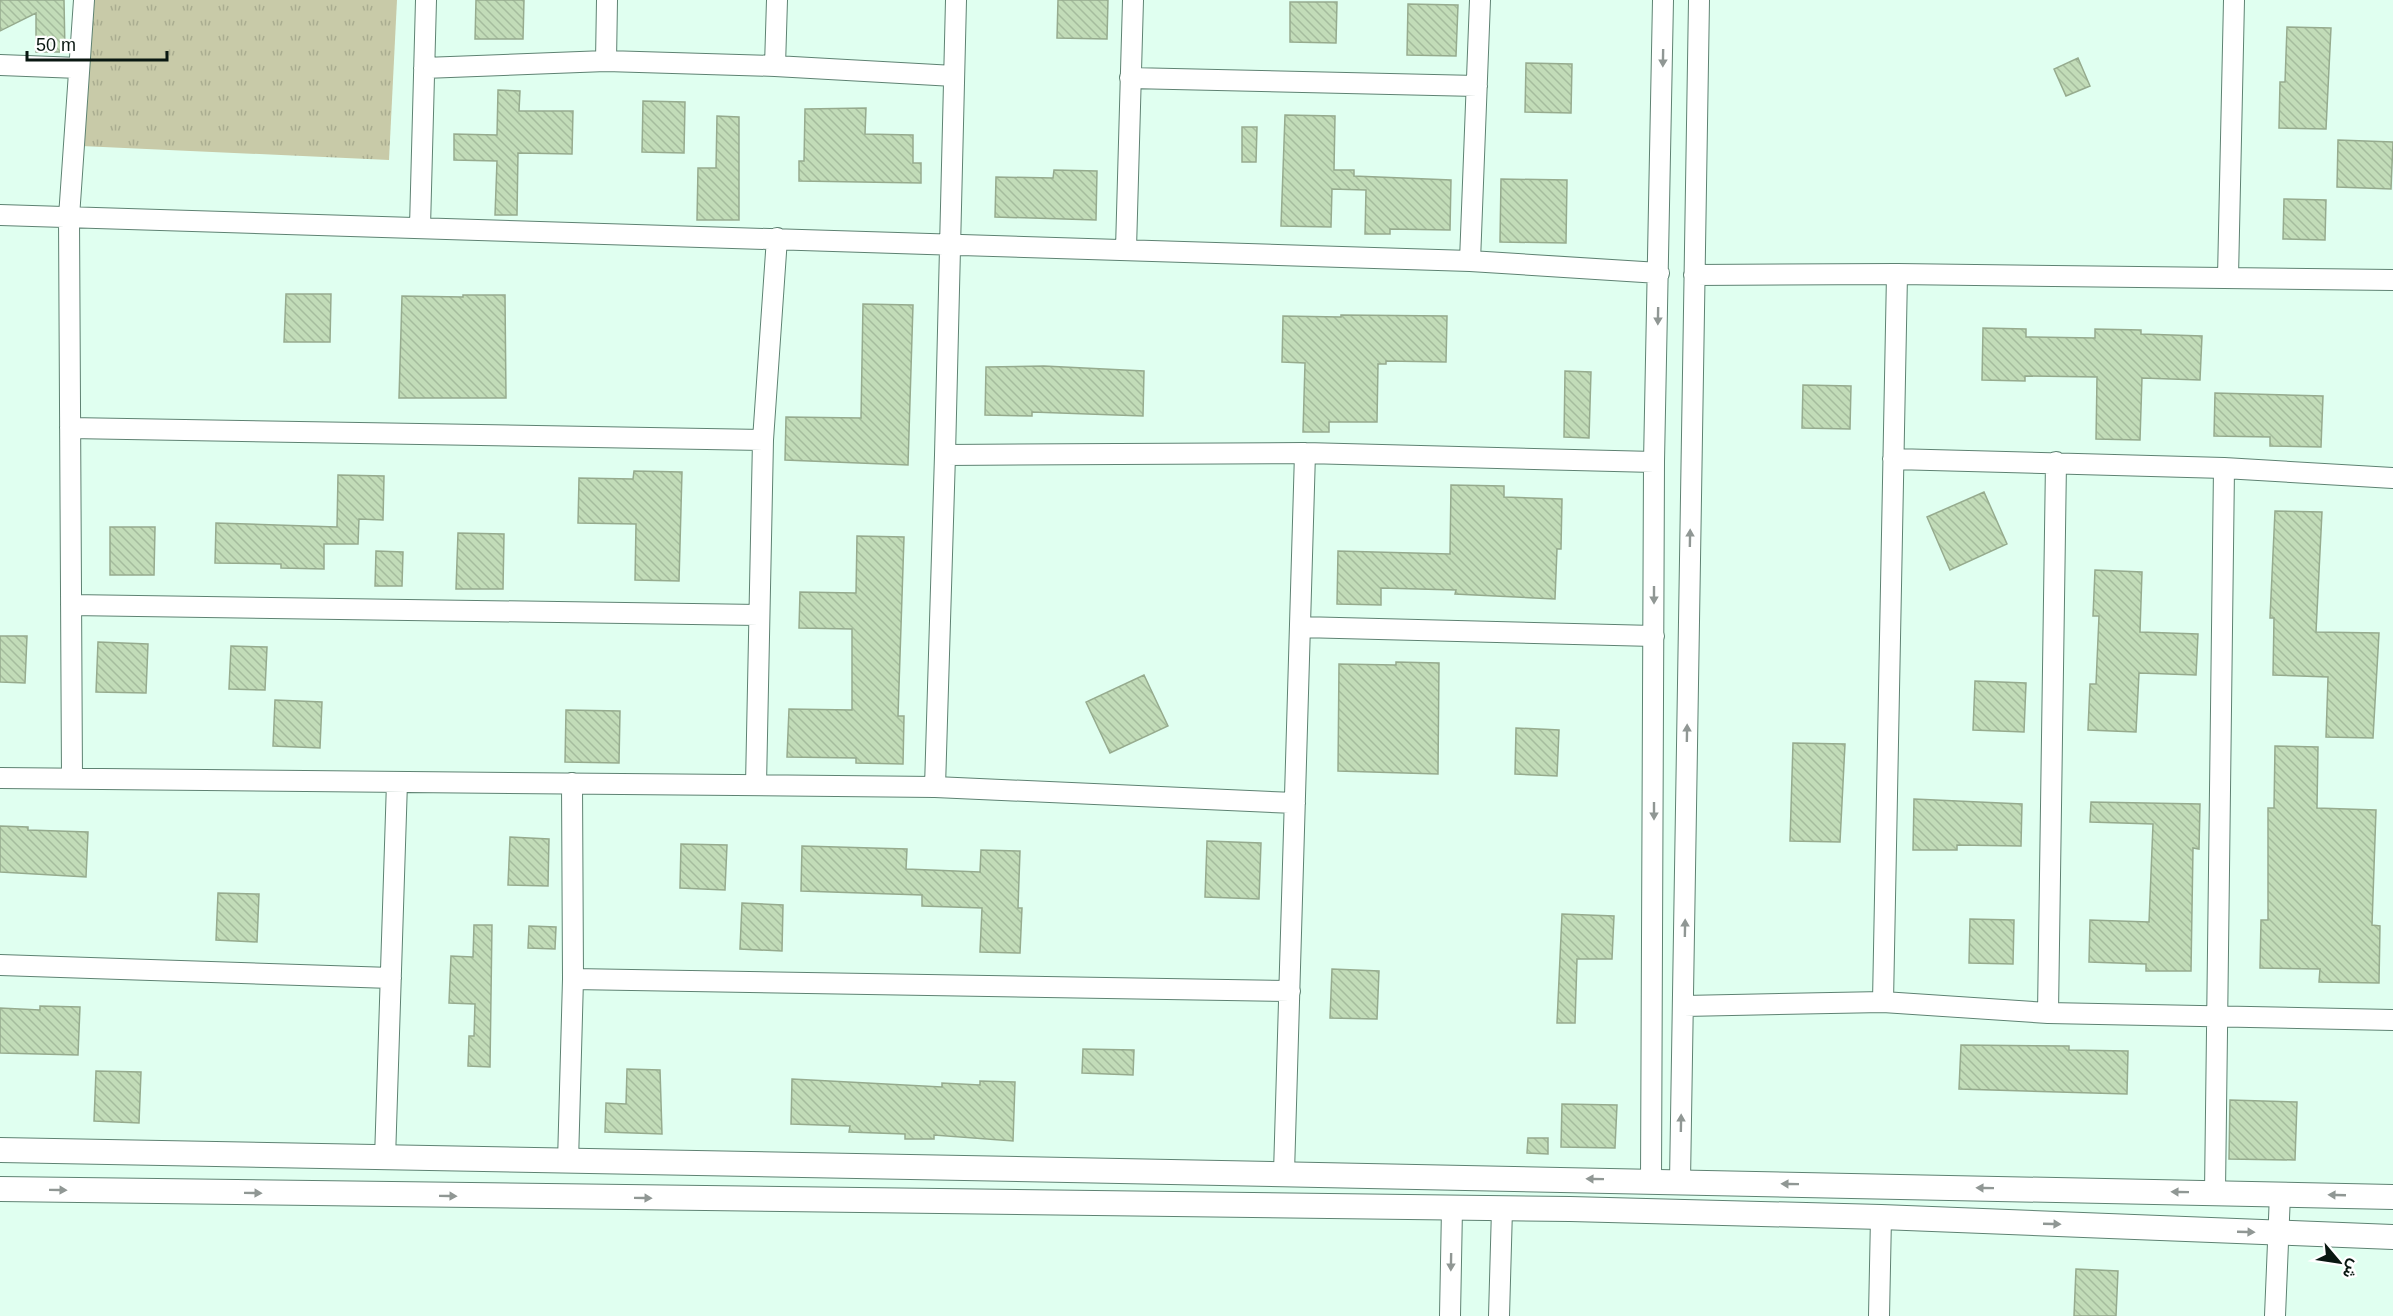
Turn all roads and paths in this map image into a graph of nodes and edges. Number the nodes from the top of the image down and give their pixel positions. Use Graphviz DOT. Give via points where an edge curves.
graph roads {
  1 [pos="84,0"];
  2 [pos="426,0"];
  3 [pos="607,0"];
  4 [pos="777,0"];
  5 [pos="956,0"];
  6 [pos="1132,0"];
  7 [pos="1480,0"];
  8 [pos="1664,0"];
  9 [pos="1699,0"];
  10 [pos="2234,0"];
  11 [pos="606,61"];
  12 [pos="0,64"];
  13 [pos="775,66"];
  14 [pos="79,68"];
  15 [pos="424,68"];
  16 [pos="954,76"];
  17 [pos="1130,78"];
  18 [pos="1477,86"];
  19 [pos="0,215"];
  20 [pos="69,217"];
  21 [pos="420,227"];
  22 [pos="777,238"];
  23 [pos="950,244"];
  24 [pos="1126,249"];
  25 [pos="1470,261"];
  26 [pos="1659,273"];
  27 [pos="1897,274"];
  28 [pos="1694,275"];
  29 [pos="2228,277"];
  30 [pos="2393,280"];
  31 [pos="70,428"];
  32 [pos="763,440"];
  33 [pos="1305,453"];
  34 [pos="945,455"];
  35 [pos="1893,459"];
  36 [pos="1654,462"];
  37 [pos="2056,462"];
  38 [pos="2224,468"];
  39 [pos="2393,478"];
  40 [pos="71,605"];
  41 [pos="759,615"];
  42 [pos="1300,627"];
  43 [pos="1654,636"];
  44 [pos="0,778"];
  45 [pos="72,778"];
  46 [pos="397,782"];
  47 [pos="572,783"];
  48 [pos="756,785"];
  49 [pos="935,787"];
  50 [pos="1295,803"];
  51 [pos="0,965"];
  52 [pos="390,978"];
  53 [pos="573,979"];
  54 [pos="1290,991"];
  55 [pos="1883,1002"];
  56 [pos="1684,1006"];
  57 [pos="2048,1013"];
  58 [pos="2218,1016"];
  59 [pos="2393,1020"];
  60 [pos="0,1150"];
  61 [pos="385,1159"];
  62 [pos="568,1162"];
  63 [pos="1284,1173"];
  64 [pos="1651,1180"];
  65 [pos="1680,1181"];
  66 [pos="0,1189"];
  67 [pos="2214,1192"];
  68 [pos="2280,1194"];
  69 [pos="2393,1197"];
  70 [pos="1452,1208"];
  71 [pos="1502,1209"];
  72 [pos="1881,1217"];
  73 [pos="2278,1234"];
  74 [pos="2393,1237"];
  75 [pos="1450,1316"];
  76 [pos="1499,1316"];
  77 [pos="1879,1316"];
  78 [pos="2275,1316"];
  1 -- 14 [label="street"];
  2 -- 15 [label="street"];
  3 -- 11 [label="street"];
  4 -- 13 [label="street"];
  5 -- 16 [label="street"];
  6 -- 17 [label="street"];
  7 -- 18 [label="street"];
  8 -- 26 [label="street, one-way"];
  9 -- 28 [label="street"];
  10 -- 29 [label="street"];
  11 -- 13 [label="street"];
  11 -- 15 [label="street"];
  12 -- 14 [label="street"];
  13 -- 16 [label="street"];
  14 -- 20 [label="street"];
  15 -- 21 [label="street"];
  16 -- 23 [label="street"];
  17 -- 18 [label="street"];
  17 -- 24 [label="street"];
  18 -- 25 [label="street"];
  19 -- 20 [label="street"];
  20 -- 21 [label="street"];
  20 -- 31 [label="street"];
  21 -- 22 [label="street"];
  22 -- 23 [label="street"];
  22 -- 32 [label="street"];
  23 -- 24 [label="street"];
  23 -- 34 [label="street"];
  24 -- 25 [label="street"];
  25 -- 26 [label="street"];
  26 -- 36 [label="street, one-way"];
  27 -- 28 [label="street"];
  27 -- 29 [label="street"];
  27 -- 35 [label="street"];
  56 -- 28 [label="street, one-way"];
  29 -- 30 [label="street"];
  31 -- 32 [label="street"];
  31 -- 40 [label="street"];
  32 -- 41 [label="street"];
  33 -- 34 [label="street"];
  33 -- 36 [label="street"];
  33 -- 42 [label="street"];
  34 -- 49 [label="street"];
  35 -- 37 [label="street"];
  35 -- 55 [label="street"];
  36 -- 43 [label="street, one-way"];
  37 -- 38 [label="street"];
  37 -- 57 [label="street"];
  38 -- 39 [label="street"];
  38 -- 58 [label="street"];
  40 -- 41 [label="street"];
  40 -- 45 [label="street"];
  41 -- 48 [label="street"];
  42 -- 43 [label="street"];
  42 -- 50 [label="street"];
  43 -- 64 [label="street, one-way"];
  44 -- 45 [label="street"];
  45 -- 46 [label="street"];
  46 -- 47 [label="street"];
  46 -- 52 [label="street"];
  47 -- 48 [label="street"];
  47 -- 53 [label="street"];
  48 -- 49 [label="street"];
  49 -- 50 [label="street"];
  50 -- 54 [label="street"];
  51 -- 52 [label="street"];
  52 -- 61 [label="street"];
  53 -- 54 [label="street"];
  53 -- 62 [label="street"];
  54 -- 63 [label="street"];
  55 -- 56 [label="street"];
  55 -- 57 [label="street"];
  65 -- 56 [label="street, one-way"];
  57 -- 58 [label="street"];
  58 -- 59 [label="street"];
  58 -- 67 [label="street"];
  60 -- 61 [label="street"];
  61 -- 62 [label="street"];
  62 -- 63 [label="street"];
  64 -- 63 [label="street, one-way"];
  64 -- 65 [label="street"];
  67 -- 65 [label="street, one-way"];
  66 -- 70 [label="street, one-way"];
  67 -- 68 [label="street"];
  69 -- 68 [label="street, one-way"];
  68 -- 73 [label="street"];
  70 -- 71 [label="street"];
  70 -- 75 [label="street, one-way"];
  71 -- 72 [label="street"];
  71 -- 76 [label="street"];
  72 -- 73 [label="street, one-way"];
  72 -- 77 [label="street"];
  73 -- 74 [label="street"];
  73 -- 78 [label="street"];
}
